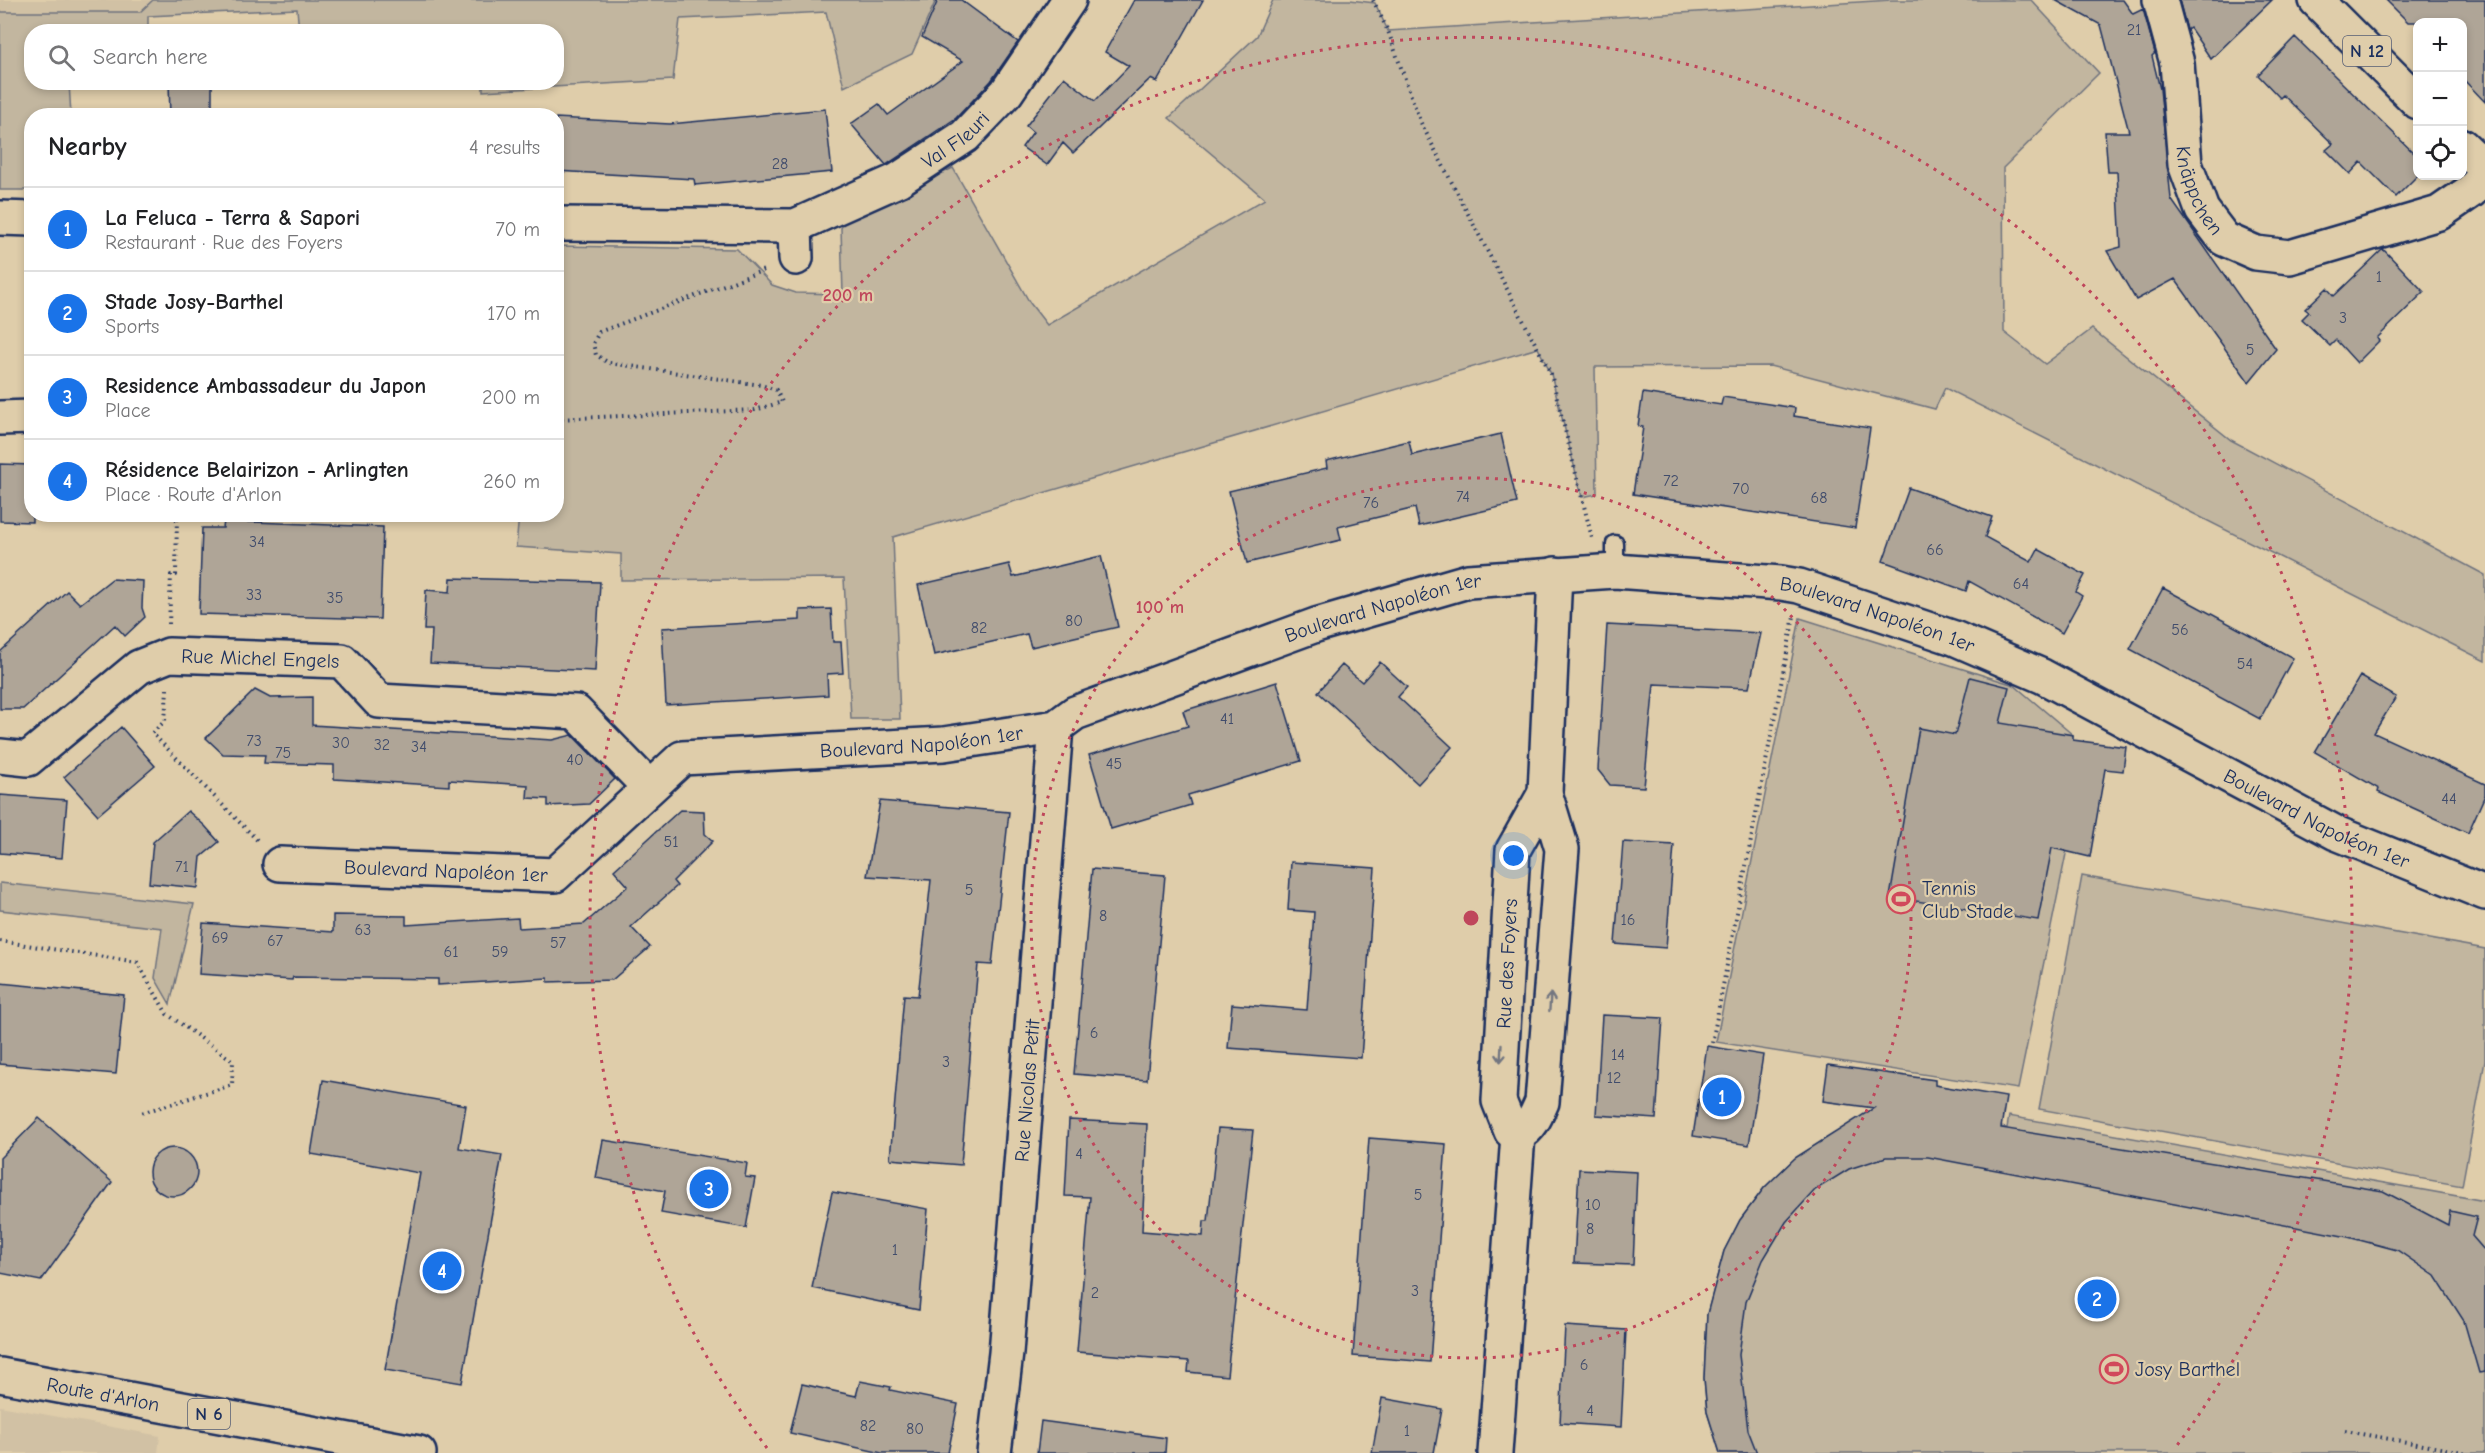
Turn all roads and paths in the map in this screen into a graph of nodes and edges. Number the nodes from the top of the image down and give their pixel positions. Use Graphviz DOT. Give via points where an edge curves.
graph roads {
  1 [pos="1069,0"];
  2 [pos="1373,0"];
  3 [pos="2160,0"];
  4 [pos="2316,0"];
  5 [pos="2413,97"];
  6 [pos="2467,150"];
  7 [pos="2485,168"];
  8 [pos="2485,176"];
  9 [pos="0,218"];
  10 [pos="24,219"];
  11 [pos="564,224"];
  12 [pos="795,226"];
  13 [pos="796,258"];
  14 [pos="24,417"];
  15 [pos="0,418"];
  16 [pos="564,419"];
  17 [pos="177,522"];
  18 [pos="1592,542"];
  19 [pos="1555,574"];
  20 [pos="1799,586"];
  21 [pos="169,655"];
  22 [pos="1056,727"];
  23 [pos="0,756"];
  24 [pos="649,787"];
  25 [pos="1545,793"];
  26 [pos="280,864"];
  27 [pos="2485,893"];
  28 [pos="0,941"];
  29 [pos="1712,1043"];
  30 [pos="141,1113"];
  31 [pos="1518,1135"];
  32 [pos="0,1375"];
  33 [pos="2345,1431"];
  34 [pos="419,1453"];
  35 [pos="994,1453"];
  36 [pos="1495,1453"];
  37 [pos="2468,1453"];
  1 -- 12 [label="street, Val Fleuri" via="1006,93 965,136 898,180"];
  2 -- 18 [label="path" via="1420,121 1551,374"];
  3 -- 8 [label="street, Knäppchen" via="2177,63 2185,164 2202,210 2223,239 2256,253 2290,257 2439,213"];
  4 -- 5 [label="street, N 12"];
  6 -- 7 [label="street"];
  9 -- 10 [label="street"];
  11 -- 12 [label="street, Val Fleuri"];
  12 -- 13 [label="street"];
  13 -- 16 [label="path" via="598,332 593,344 596,355 609,363 761,385 776,390 782,402 755,410"];
  14 -- 15 [label="street"];
  17 -- 21 [label="path"];
  19 -- 20 [label="street, Boulevard Napoléon 1er" via="1615,557"];
  19 -- 22 [label="street, Boulevard Napoléon 1er" via="1468,581 1316,624 1075,713"];
  19 -- 25 [label="street, Rue des Foyers"];
  20 -- 27 [label="street, Boulevard Napoléon 1er" via="1954,638 2042,676 2336,832"];
  20 -- 29 [label="path"];
  21 -- 23 [label="street, Rue Michel Engels" via="138,667 28,759"];
  21 -- 24 [label="street, Rue Michel Engels" via="342,661 379,701 576,712"];
  21 -- 26 [label="path" via="165,721 152,733"];
  22 -- 24 [label="street, Boulevard Napoléon 1er" via="944,744 682,758"];
  22 -- 35 [label="street, Rue Nicolas Petit" via="1006,1353"];
  24 -- 26 [label="street, Boulevard Napoléon 1er" via="555,875"];
  31 -- 25 [label="street, Rue des Foyers, one-way" via="1526,1131 1542,1102 1562,849"];
  25 -- 31 [label="street, Rue des Foyers, one-way" via="1513,849 1499,1101 1508,1125"];
  28 -- 30 [label="path" via="137,962 166,1014 233,1061 232,1085"];
  31 -- 36 [label="street"];
  32 -- 34 [label="street, Route d'Arlon / N 6"];
  33 -- 37 [label="path"];
}
